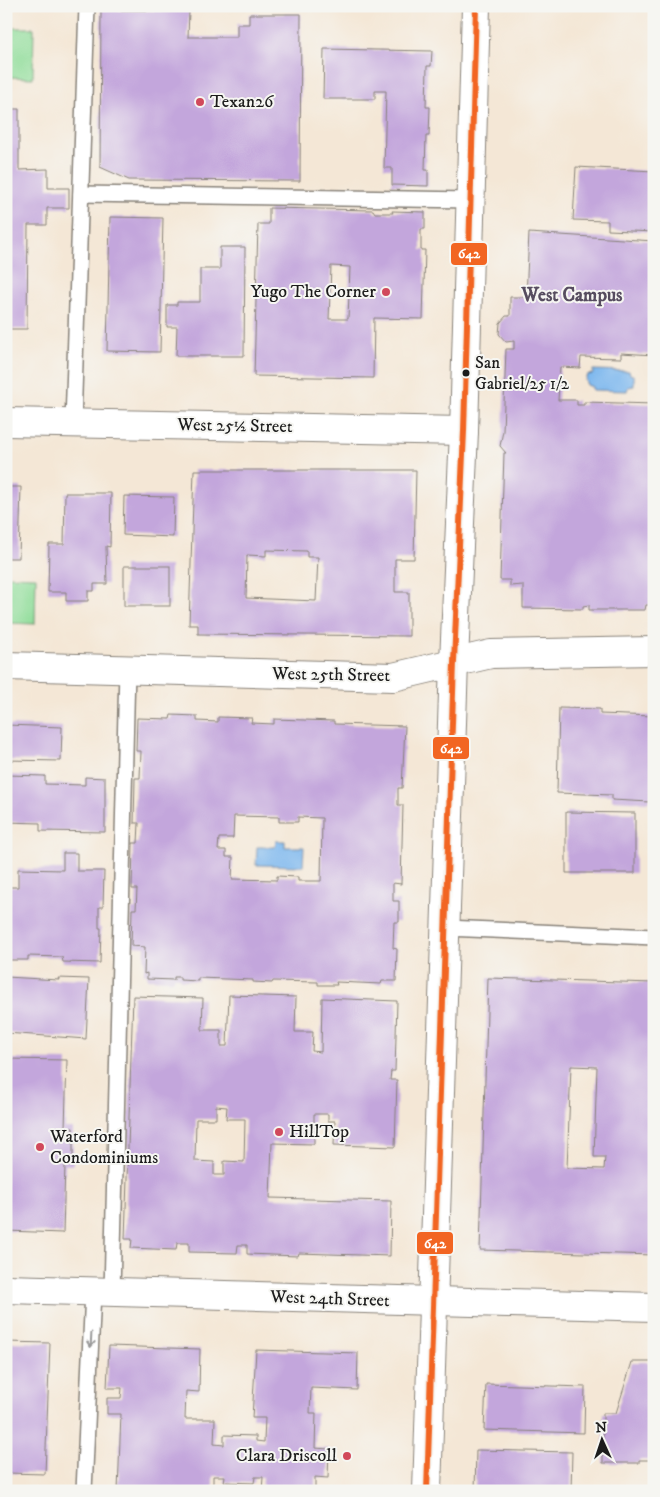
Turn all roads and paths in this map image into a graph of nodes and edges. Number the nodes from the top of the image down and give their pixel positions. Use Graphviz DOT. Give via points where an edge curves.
graph roads {
  1 [pos="87,6"];
  2 [pos="476,6"];
  3 [pos="81,194"];
  4 [pos="471,200"];
  5 [pos="6,422"];
  6 [pos="73,423"];
  7 [pos="464,431"];
  8 [pos="654,651"];
  9 [pos="454,662"];
  10 [pos="6,666"];
  11 [pos="127,670"];
  12 [pos="446,928"];
  13 [pos="654,937"];
  14 [pos="6,1289"];
  15 [pos="103,1292"];
  16 [pos="434,1302"];
  17 [pos="654,1307"];
  18 [pos="84,1491"];
  19 [pos="427,1491"];
  1 -- 3 [label="lane"];
  2 -- 4 [label="street"];
  3 -- 4 [label="lane"];
  3 -- 6 [label="lane"];
  4 -- 7 [label="street"];
  5 -- 6 [label="street, West 25½ Street"];
  6 -- 7 [label="street, West 25½ Street"];
  7 -- 9 [label="street"];
  8 -- 9 [label="street, West 25th Street" via="491,654"];
  9 -- 11 [label="street, West 25th Street" via="393,678"];
  9 -- 12 [label="street"];
  10 -- 11 [label="street, West 25th Street"];
  11 -- 15 [label="lane"];
  12 -- 13 [label="lane"];
  12 -- 16 [label="street"];
  14 -- 15 [label="street, West 24th Street"];
  15 -- 16 [label="street, West 24th Street"];
  15 -- 18 [label="lane, one-way"];
  16 -- 17 [label="street, West 24th Street"];
  16 -- 19 [label="street"];
}
